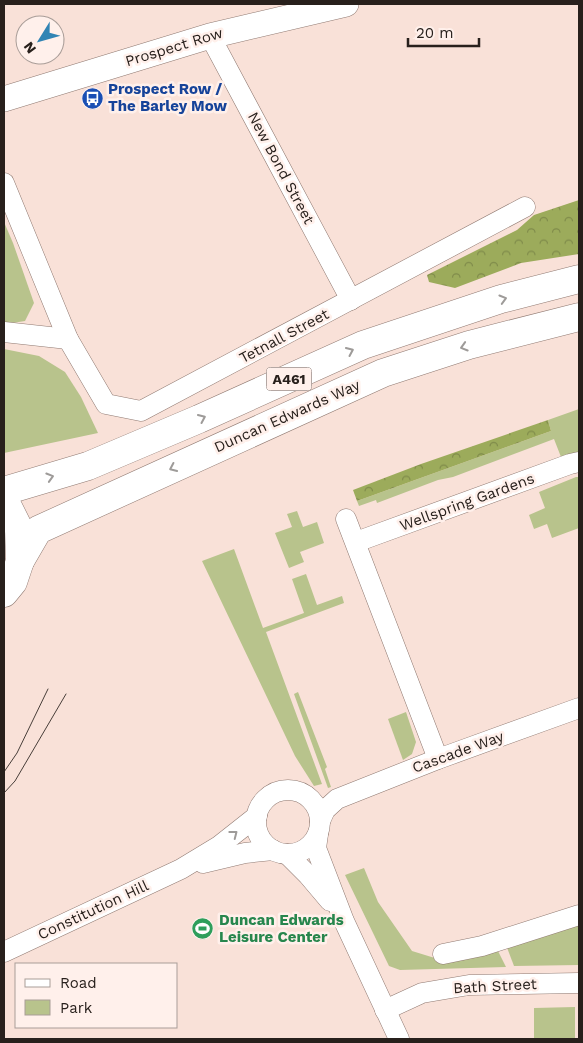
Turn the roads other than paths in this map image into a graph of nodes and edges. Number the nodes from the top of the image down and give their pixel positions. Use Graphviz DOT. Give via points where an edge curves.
graph roads {
  1 [pos="346,4"];
  2 [pos="210,36"];
  3 [pos="4,99"];
  4 [pos="4,183"];
  5 [pos="525,208"];
  6 [pos="579,279"];
  7 [pos="351,300"];
  8 [pos="579,317"];
  9 [pos="4,332"];
  10 [pos="68,339"];
  11 [pos="579,462"];
  12 [pos="4,491"];
  13 [pos="4,499"];
  14 [pos="346,519"];
  15 [pos="356,542"];
  16 [pos="20,561"];
  17 [pos="4,593"];
  18 [pos="579,708"];
  19 [pos="438,759"];
  20 [pos="308,798"];
  21 [pos="337,799"];
  22 [pos="257,816"];
  23 [pos="319,828"];
  24 [pos="280,852"];
  25 [pos="182,869"];
  26 [pos="579,915"];
  27 [pos="344,921"];
  28 [pos="4,952"];
  29 [pos="443,954"];
  30 [pos="579,984"];
  31 [pos="385,1010"];
  32 [pos="399,1039"];
  1 -- 2 [label="street, Prospect Row"];
  2 -- 3 [label="street, Prospect Row"];
  2 -- 7 [label="street, New Bond Street"];
  4 -- 10 [label="street, Tetnall Street"];
  5 -- 7 [label="street, Tetnall Street"];
  12 -- 6 [label="highway, A461, one-way" via="88,466 363,345 501,299"];
  7 -- 10 [label="street, Tetnall Street" via="141,411 106,404"];
  8 -- 16 [label="highway, Duncan Edwards Way / A461, one-way" via="469,345 384,373 38,530"];
  9 -- 10 [label="street"];
  11 -- 15 [label="street, Wellspring Gardens"];
  13 -- 16 [label="highway, A461" via="19,529"];
  14 -- 15 [label="street"];
  15 -- 19 [label="street"];
  16 -- 17 [label="highway, A461" via="13,582"];
  18 -- 19 [label="street, Cascade Way"];
  19 -- 21 [label="street, Cascade Way"];
  20 -- 21 [label="street, Cascade Way"];
  20 -- 22 [label="street" via="291,791 278,792 263,802"];
  20 -- 23 [label="street" via="318,812"];
  21 -- 23 [label="street, Cascade Way" via="325,810"];
  22 -- 24 [label="street" via="256,829 261,840 268,848"];
  25 -- 22 [label="street, Constitution Hill, one-way" via="219,846"];
  23 -- 24 [label="street" via="312,843 304,850"];
  23 -- 27 [label="street" via="316,848"];
  24 -- 25 [label="street, Constitution Hill" via="244,853"];
  24 -- 27 [label="street" via="308,875"];
  25 -- 28 [label="street, Constitution Hill"];
  26 -- 29 [label="street" via="482,946"];
  27 -- 31 [label="street"];
  30 -- 31 [label="street, Bath Street" via="469,985 422,993"];
  31 -- 32 [label="street"];
}
